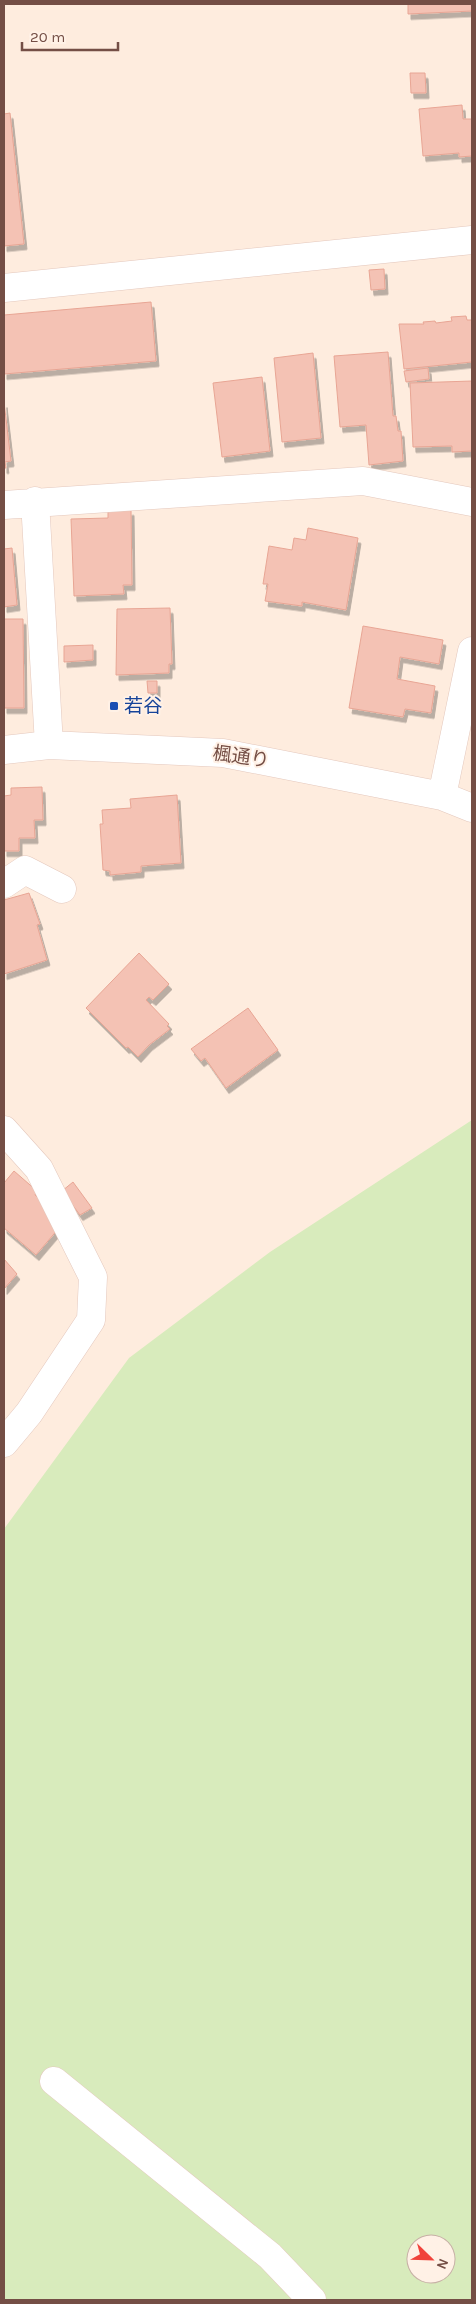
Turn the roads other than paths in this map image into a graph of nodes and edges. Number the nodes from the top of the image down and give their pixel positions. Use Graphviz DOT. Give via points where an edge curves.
graph roads {
  1 [pos="472,240"];
  2 [pos="4,288"];
  3 [pos="35,501"];
  4 [pos="472,502"];
  5 [pos="4,504"];
  6 [pos="472,651"];
  7 [pos="49,745"];
  8 [pos="4,750"];
  9 [pos="442,796"];
  10 [pos="472,808"];
  11 [pos="4,884"];
  12 [pos="62,889"];
  13 [pos="4,1130"];
  14 [pos="4,1443"];
  15 [pos="54,2081"];
  16 [pos="312,2300"];
  1 -- 2 [label="street"];
  3 -- 4 [label="street" via="363,480"];
  3 -- 5 [label="street"];
  3 -- 7 [label="street"];
  6 -- 9 [label="street"];
  7 -- 8 [label="street, 楓通り"];
  7 -- 9 [label="street, 楓通り" via="223,753"];
  9 -- 10 [label="street, 楓通り"];
  11 -- 12 [label="street" via="25,870"];
  13 -- 14 [label="street" via="39,1169 92,1276 91,1320 29,1413"];
  15 -- 16 [label="street" via="270,2256"];
}
